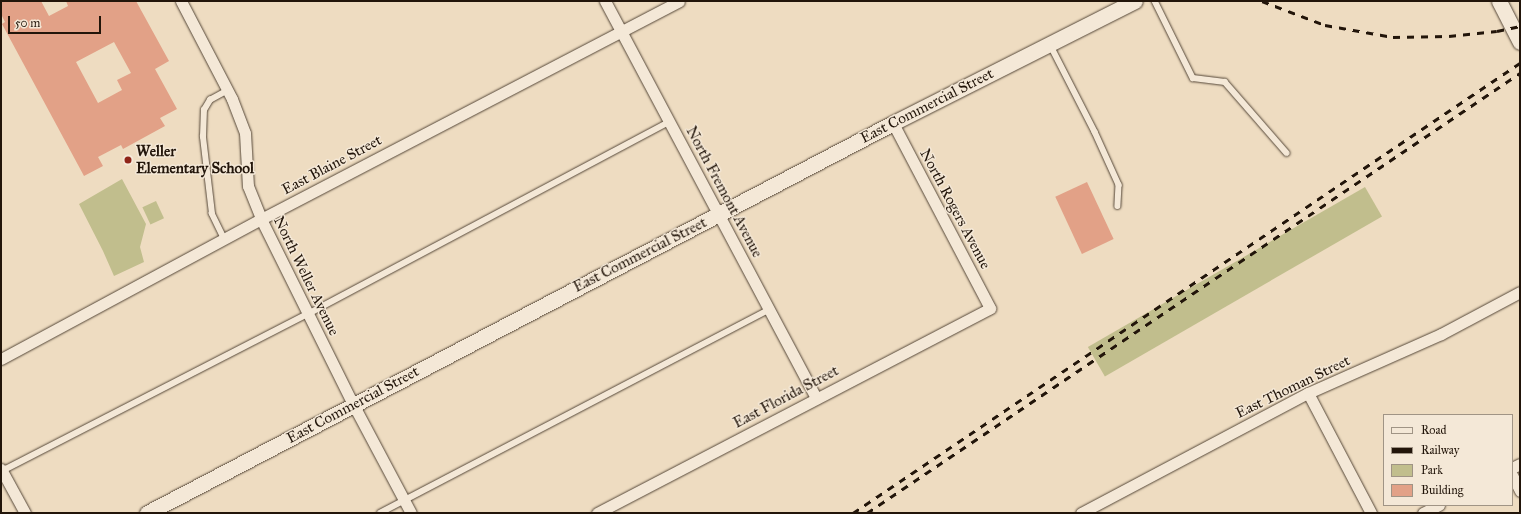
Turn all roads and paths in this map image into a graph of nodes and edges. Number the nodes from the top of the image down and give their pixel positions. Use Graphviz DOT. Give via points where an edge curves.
graph roads {
  1 [pos="181,1"];
  2 [pos="605,1"];
  3 [pos="679,1"];
  4 [pos="1135,1"];
  5 [pos="1155,1"];
  6 [pos="1499,1"];
  7 [pos="621,31"];
  8 [pos="1520,42"];
  9 [pos="1050,44"];
  10 [pos="228,90"];
  11 [pos="669,122"];
  12 [pos="892,123"];
  13 [pos="1287,154"];
  14 [pos="1118,206"];
  15 [pos="718,214"];
  16 [pos="261,219"];
  17 [pos="224,239"];
  18 [pos="1520,292"];
  19 [pos="990,308"];
  20 [pos="769,310"];
  21 [pos="308,314"];
  22 [pos="1,359"];
  23 [pos="1308,393"];
  24 [pos="816,398"];
  25 [pos="353,404"];
  26 [pos="1,470"];
  27 [pos="1513,477"];
  28 [pos="1520,491"];
  29 [pos="404,500"];
  30 [pos="1437,506"];
  31 [pos="25,513"];
  32 [pos="147,513"];
  33 [pos="380,513"];
  34 [pos="411,513"];
  35 [pos="597,513"];
  36 [pos="1081,513"];
  37 [pos="1371,513"];
  38 [pos="1423,513"];
  1 -- 10 [label="street, North Weller Avenue"];
  2 -- 7 [label="street, North Fremont Avenue"];
  3 -- 7 [label="street, East Blaine Street"];
  4 -- 9 [label="street, East Commercial Street"];
  5 -- 13 [label="lane" via="1193,78 1226,82"];
  6 -- 8 [label="street"];
  7 -- 11 [label="street, North Fremont Avenue"];
  7 -- 16 [label="street, East Blaine Street"];
  9 -- 12 [label="street, East Commercial Street"];
  9 -- 14 [label="lane" via="1119,185"];
  10 -- 16 [label="street, North Weller Avenue" via="245,133 248,186"];
  10 -- 17 [label="lane" via="210,100 204,110 203,137 211,208"];
  11 -- 15 [label="street, North Fremont Avenue"];
  11 -- 21 [label="lane"];
  12 -- 15 [label="street, East Commercial Street"];
  12 -- 19 [label="street, North Rogers Avenue"];
  15 -- 20 [label="street, North Fremont Avenue"];
  15 -- 25 [label="street, East Commercial Street"];
  16 -- 17 [label="street, East Blaine Street"];
  16 -- 21 [label="street, North Weller Avenue"];
  17 -- 22 [label="street, East Blaine Street"];
  18 -- 23 [label="street, East Thoman Street" via="1441,334"];
  19 -- 24 [label="street, East Florida Street"];
  20 -- 24 [label="street, North Fremont Avenue"];
  20 -- 29 [label="lane"];
  21 -- 25 [label="street, North Weller Avenue"];
  21 -- 26 [label="lane"];
  23 -- 36 [label="street, East Thoman Street"];
  23 -- 37 [label="street"];
  24 -- 35 [label="street, East Florida Street"];
  25 -- 29 [label="street, North Weller Avenue"];
  25 -- 32 [label="street, East Commercial Street"];
  26 -- 31 [label="street"];
  27 -- 28 [label="street"];
  29 -- 33 [label="lane"];
  29 -- 34 [label="street, North Weller Avenue"];
  30 -- 38 [label="street"];
}
